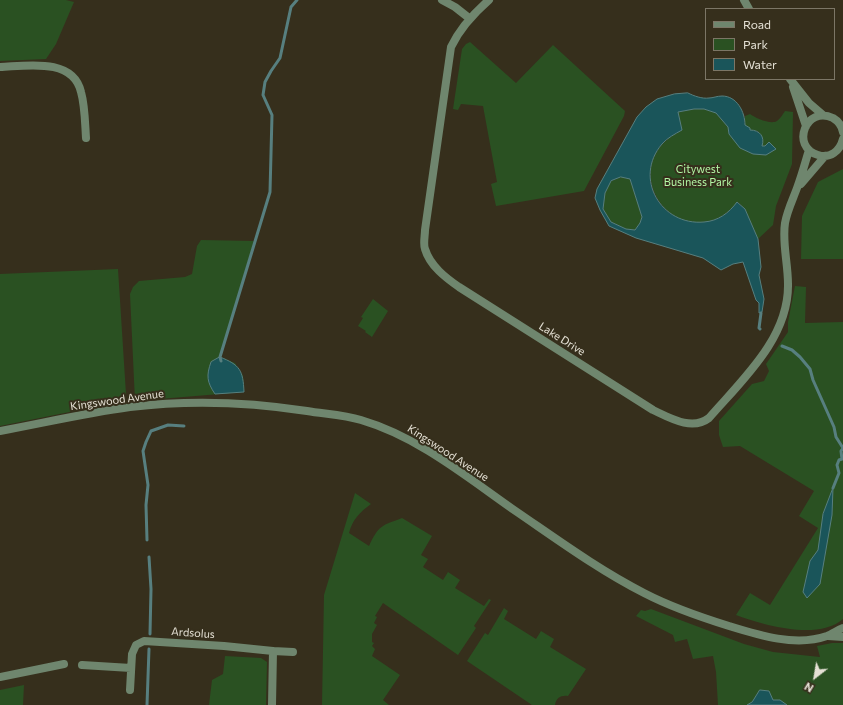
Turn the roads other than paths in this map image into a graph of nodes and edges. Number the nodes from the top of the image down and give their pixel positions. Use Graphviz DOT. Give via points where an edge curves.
graph roads {
  1 [pos="442,0"];
  2 [pos="489,0"];
  3 [pos="469,18"];
  4 [pos="0,67"];
  5 [pos="791,81"];
  6 [pos="823,115"];
  7 [pos="841,123"];
  8 [pos="806,126"];
  9 [pos="843,132"];
  10 [pos="86,138"];
  11 [pos="842,145"];
  12 [pos="809,150"];
  13 [pos="825,156"];
  14 [pos="797,189"];
  15 [pos="0,431"];
  16 [pos="843,628"];
  17 [pos="827,636"];
  18 [pos="843,637"];
  19 [pos="273,651"];
  20 [pos="293,652"];
  21 [pos="64,664"];
  22 [pos="82,665"];
  23 [pos="131,668"];
  24 [pos="0,677"];
  25 [pos="130,690"];
  26 [pos="272,705"];
  1 -- 3 [label="street"];
  2 -- 3 [label="street, Lake Drive"];
  3 -- 14 [label="street, Lake Drive" via="455,38 448,59 425,230 426,253 435,267 459,287 674,421 689,424 705,421 742,380 779,327 788,284 786,222"];
  4 -- 10 [label="street" via="46,65 68,72 81,90"];
  5 -- 6 [label="street"];
  5 -- 8 [label="street"];
  6 -- 7 [label="street"];
  6 -- 8 [label="street" via="813,118"];
  7 -- 9 [label="street"];
  8 -- 12 [label="street" via="803,138"];
  11 -- 13 [label="street, Lake Drive" via="836,152"];
  12 -- 13 [label="street"];
  12 -- 14 [label="street, Lake Drive"];
  13 -- 14 [label="street, Lake Drive"];
  15 -- 17 [label="street, Kingswood Avenue" via="126,408 172,404 245,404 358,419 401,435 430,452 593,563 644,593 708,619 758,634 797,640"];
  16 -- 17 [label="street, Kingswood Avenue"];
  17 -- 18 [label="street, Kingswood Avenue"];
  19 -- 20 [label="street, Ardsolus"];
  19 -- 23 [label="street, Ardsolus" via="144,641 136,645"];
  19 -- 26 [label="street"];
  21 -- 24 [label="street"];
  22 -- 23 [label="street"];
  23 -- 25 [label="street, Ardsolus"];
}
